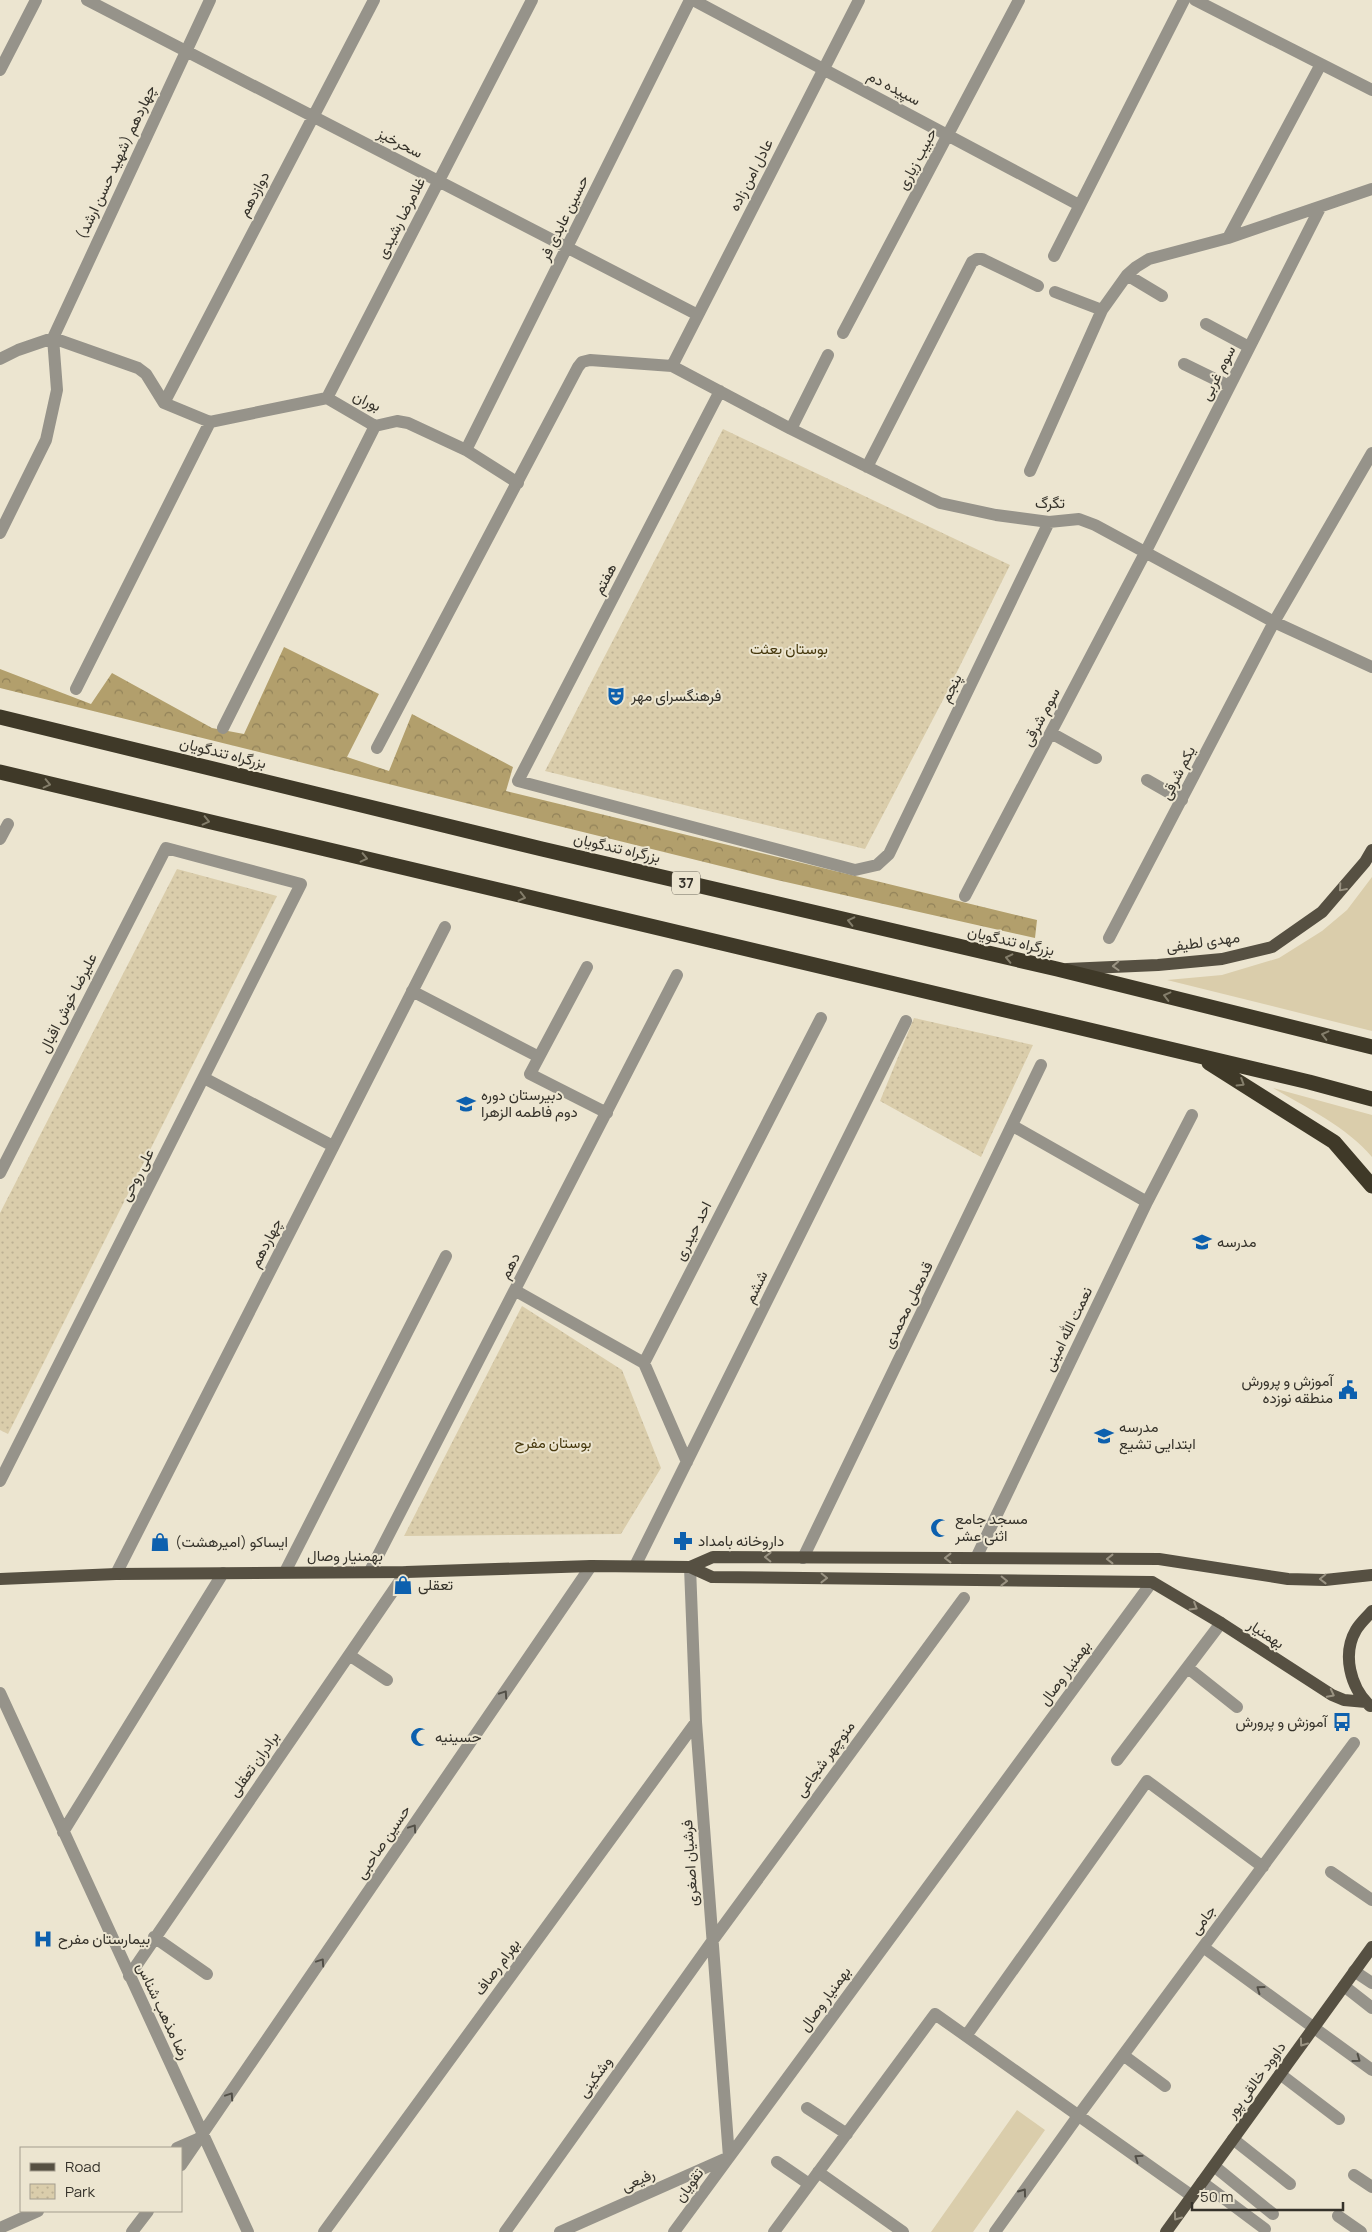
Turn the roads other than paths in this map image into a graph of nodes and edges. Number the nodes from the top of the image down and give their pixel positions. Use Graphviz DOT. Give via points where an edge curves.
graph roads {
  1 [pos="36,0"];
  2 [pos="87,0"];
  3 [pos="210,0"];
  4 [pos="374,0"];
  5 [pos="532,0"];
  6 [pos="692,0"];
  7 [pos="859,0"];
  8 [pos="1019,0"];
  9 [pos="1184,0"];
  10 [pos="1195,0"];
  11 [pos="185,50"];
  12 [pos="1321,64"];
  13 [pos="824,69"];
  14 [pos="0,70"];
  15 [pos="1372,90"];
  16 [pos="313,116"];
  17 [pos="948,135"];
  18 [pos="439,181"];
  19 [pos="1372,190"];
  20 [pos="1079,205"];
  21 [pos="1320,208"];
  22 [pos="1228,238"];
  23 [pos="567,248"];
  24 [pos="1054,256"];
  25 [pos="1127,275"];
  26 [pos="1038,286"];
  27 [pos="1055,292"];
  28 [pos="1162,296"];
  29 [pos="1102,310"];
  30 [pos="698,315"];
  31 [pos="1206,324"];
  32 [pos="843,333"];
  33 [pos="53,338"];
  34 [pos="1249,347"];
  35 [pos="828,355"];
  36 [pos="0,359"];
  37 [pos="1184,364"];
  38 [pos="672,366"];
  39 [pos="1230,386"];
  40 [pos="720,391"];
  41 [pos="327,398"];
  42 [pos="164,403"];
  43 [pos="210,422"];
  44 [pos="375,426"];
  45 [pos="791,429"];
  46 [pos="466,450"];
  47 [pos="1372,453"];
  48 [pos="867,468"];
  49 [pos="1030,471"];
  50 [pos="518,482"];
  51 [pos="1049,522"];
  52 [pos="0,533"];
  53 [pos="1145,553"];
  54 [pos="1274,622"];
  55 [pos="1372,667"];
  56 [pos="76,689"];
  57 [pos="0,717"];
  58 [pos="222,728"];
  59 [pos="1051,733"];
  60 [pos="377,748"];
  61 [pos="1096,758"];
  62 [pos="0,772"];
  63 [pos="1147,780"];
  64 [pos="1182,800"];
  65 [pos="8,824"];
  66 [pos="0,839"];
  67 [pos="166,848"];
  68 [pos="1372,850"];
  69 [pos="877,865"];
  70 [pos="965,896"];
  71 [pos="445,927"];
  72 [pos="1109,938"];
  73 [pos="587,967"];
  74 [pos="1057,969"];
  75 [pos="677,975"];
  76 [pos="412,991"];
  77 [pos="821,1018"];
  78 [pos="906,1021"];
  79 [pos="1372,1047"];
  80 [pos="539,1057"];
  81 [pos="1200,1057"];
  82 [pos="1041,1065"];
  83 [pos="204,1078"];
  84 [pos="1372,1099"];
  85 [pos="607,1112"];
  86 [pos="1192,1115"];
  87 [pos="1013,1126"];
  88 [pos="333,1146"];
  89 [pos="0,1174"];
  90 [pos="1372,1186"];
  91 [pos="1147,1202"];
  92 [pos="446,1256"];
  93 [pos="516,1291"];
  94 [pos="644,1363"];
  95 [pos="687,1462"];
  96 [pos="0,1481"];
  97 [pos="803,1558"];
  98 [pos="976,1558"];
  99 [pos="591,1566"];
  100 [pos="635,1566"];
  101 [pos="690,1567"];
  102 [pos="370,1571"];
  103 [pos="284,1572"];
  104 [pos="406,1572"];
  105 [pos="223,1573"];
  106 [pos="116,1574"];
  107 [pos="1372,1575"];
  108 [pos="0,1579"];
  109 [pos="1152,1582"];
  110 [pos="964,1598"];
  111 [pos="1372,1612"];
  112 [pos="1221,1623"];
  113 [pos="349,1655"];
  114 [pos="1188,1668"];
  115 [pos="387,1680"];
  116 [pos="0,1693"];
  117 [pos="1369,1705"];
  118 [pos="1237,1707"];
  119 [pos="696,1722"];
  120 [pos="1354,1743"];
  121 [pos="1117,1760"];
  122 [pos="63,1832"];
  123 [pos="1263,1867"];
  124 [pos="1332,1872"];
  125 [pos="1372,1900"];
  126 [pos="154,1937"];
  127 [pos="713,1940"];
  128 [pos="1203,1947"];
  129 [pos="1372,1947"];
  130 [pos="1354,1971"];
  131 [pos="207,1974"];
  132 [pos="129,1976"];
  133 [pos="1372,1983"];
  134 [pos="1344,1986"];
  135 [pos="1372,2008"];
  136 [pos="1314,2028"];
  137 [pos="966,2036"];
  138 [pos="1123,2056"];
  139 [pos="1372,2070"];
  140 [pos="1280,2074"];
  141 [pos="1165,2086"];
  142 [pos="807,2108"];
  143 [pos="1078,2116"];
  144 [pos="1339,2119"];
  145 [pos="846,2134"];
  146 [pos="202,2137"];
  147 [pos="1233,2139"];
  148 [pos="179,2147"];
  149 [pos="729,2157"];
  150 [pos="777,2162"];
  151 [pos="182,2164"];
  152 [pos="1214,2166"];
  153 [pos="818,2172"];
  154 [pos="1354,2175"];
  155 [pos="1202,2182"];
  156 [pos="809,2184"];
  157 [pos="1290,2184"];
  158 [pos="1372,2187"];
  159 [pos="1192,2196"];
  160 [pos="36,2212"];
  161 [pos="147,2212"];
  162 [pos="1274,2214"];
  163 [pos="1338,2216"];
  164 [pos="0,2228"];
  165 [pos="1265,2230"];
  166 [pos="132,2232"];
  167 [pos="248,2232"];
  168 [pos="324,2232"];
  169 [pos="505,2232"];
  170 [pos="560,2232"];
  171 [pos="674,2232"];
  172 [pos="774,2232"];
  173 [pos="903,2232"];
  174 [pos="994,2232"];
  175 [pos="1166,2232"];
  176 [pos="1361,2232"];
  1 -- 14 [label="street"];
  2 -- 11 [label="street, سحرخیز"];
  3 -- 11 [label="street, چهاردهم (شهید حسن ارشد)"];
  4 -- 16 [label="street, دوازدهم"];
  5 -- 18 [label="street, غلامرضا رشیدی"];
  6 -- 13 [label="street, سپیده دم"];
  6 -- 23 [label="street, حسین عابدی‌ فر"];
  7 -- 13 [label="street, عادل امن زاده"];
  8 -- 17 [label="street, حبیب زیاری"];
  9 -- 20 [label="street"];
  10 -- 12 [label="street"];
  11 -- 16 [label="street, سحرخیز"];
  11 -- 33 [label="street, چهاردهم (شهید حسن ارشد)"];
  12 -- 15 [label="street"];
  12 -- 22 [label="street"];
  13 -- 17 [label="street, سپیده دم"];
  13 -- 30 [label="street, عادل امن زاده"];
  16 -- 18 [label="street, سحرخیز"];
  16 -- 42 [label="street, دوازدهم"];
  17 -- 20 [label="street, سپیده دم"];
  17 -- 32 [label="street, حبیب زیاری"];
  18 -- 23 [label="street, سحرخیز"];
  18 -- 41 [label="street, غلامرضا رشیدی"];
  19 -- 21 [label="street"];
  20 -- 24 [label="street"];
  21 -- 22 [label="street"];
  21 -- 34 [label="street, سوم غربی"];
  22 -- 25 [label="street" via="1148,259"];
  23 -- 30 [label="street, سحرخیز"];
  23 -- 46 [label="street, حسین عابدی‌ فر"];
  25 -- 28 [label="street"];
  25 -- 29 [label="street"];
  26 -- 48 [label="street" via="982,259 972,262"];
  27 -- 29 [label="street"];
  29 -- 49 [label="street"];
  30 -- 38 [label="street, عادل امن زاده"];
  31 -- 34 [label="street"];
  33 -- 36 [label="street"];
  33 -- 42 [label="street" via="138,368 146,374"];
  33 -- 52 [label="street" via="57,390 46,440"];
  34 -- 39 [label="street, سوم غربی"];
  35 -- 45 [label="street"];
  37 -- 39 [label="street"];
  38 -- 40 [label="street"];
  38 -- 50 [label="street" via="582,362"];
  39 -- 53 [label="street, سوم غربی"];
  40 -- 45 [label="street, تگرگ"];
  40 -- 69 [label="street, هفتم" via="518,781 855,870"];
  41 -- 43 [label="street"];
  41 -- 44 [label="street, بوران"];
  42 -- 43 [label="street"];
  43 -- 56 [label="street"];
  44 -- 46 [label="street, بوران" via="408,423"];
  44 -- 58 [label="street"];
  45 -- 48 [label="street, تگرگ"];
  46 -- 50 [label="street, بوران"];
  47 -- 54 [label="street, یکم شرقی"];
  48 -- 51 [label="street, تگرگ" via="940,504"];
  50 -- 60 [label="street"];
  51 -- 53 [label="street, تگرگ" via="1079,519"];
  51 -- 69 [label="street, پنجم" via="890,854"];
  53 -- 54 [label="street, تگرگ"];
  53 -- 59 [label="street, سوم شرقی"];
  54 -- 55 [label="street, تگرگ"];
  54 -- 64 [label="street, یکم شرقی"];
  74 -- 57 [label="highway, بزرگراه تندگویان / 37, one-way" via="542,849"];
  59 -- 61 [label="street"];
  59 -- 70 [label="street, سوم شرقی"];
  62 -- 81 [label="highway, one-way"];
  63 -- 64 [label="street"];
  64 -- 72 [label="street, یکم شرقی"];
  65 -- 66 [label="street"];
  67 -- 83 [label="street, علی روحی" via="301,884"];
  67 -- 89 [label="street, علیرضا خوش اقبال"];
  68 -- 74 [label="main road, مهدی لطیفی, one-way" via="1322,912 1272,947 1222,959"];
  71 -- 76 [label="street, چهاردهم"];
  73 -- 80 [label="street"];
  79 -- 74 [label="highway, بزرگراه تندگویان / 37, one-way"];
  75 -- 85 [label="street, دهم"];
  76 -- 80 [label="street"];
  76 -- 88 [label="street, چهاردهم"];
  77 -- 94 [label="street, احد حیدری"];
  78 -- 95 [label="street, ششم"];
  80 -- 85 [label="street" via="530,1074"];
  81 -- 84 [label="highway"];
  81 -- 90 [label="highway, one-way" via="1334,1142"];
  82 -- 87 [label="street, قدمعلی محمدی"];
  83 -- 88 [label="street"];
  83 -- 96 [label="street, علی روحی"];
  85 -- 93 [label="street, دهم"];
  86 -- 91 [label="street, نعمت الله امینی"];
  87 -- 91 [label="street"];
  87 -- 97 [label="street, قدمعلی محمدی"];
  88 -- 106 [label="street, چهاردهم"];
  91 -- 98 [label="street, نعمت الله امینی"];
  92 -- 103 [label="street"];
  93 -- 94 [label="street"];
  93 -- 102 [label="street, دهم"];
  94 -- 95 [label="street"];
  95 -- 100 [label="street, ششم"];
  98 -- 97 [label="main road, بهمنیار وصال, one-way"];
  97 -- 101 [label="main road, بهمنیار وصال, one-way" via="713,1557"];
  107 -- 98 [label="main road, بهمنیار وصال, one-way" via="1325,1580 1288,1579 1159,1559"];
  99 -- 100 [label="main road, بهمنیار وصال"];
  99 -- 104 [label="main road, بهمنیار وصال"];
  146 -- 99 [label="street, حسین صاحبی, one-way"];
  100 -- 101 [label="main road, بهمنیار وصال"];
  101 -- 109 [label="main road, بهمنیار وصال, one-way" via="712,1577"];
  101 -- 119 [label="street, فرشیان اصغری"];
  102 -- 103 [label="main road, بهمنیار وصال"];
  102 -- 104 [label="main road, بهمنیار وصال"];
  103 -- 105 [label="main road, بهمنیار وصال"];
  104 -- 113 [label="street, برادران تعقلی"];
  105 -- 106 [label="main road, بهمنیار وصال"];
  105 -- 122 [label="street"];
  106 -- 108 [label="main road, بهمنیار وصال"];
  109 -- 112 [label="main road, بهمنیار, one-way"];
  109 -- 149 [label="street, بهمنیار وصال"];
  110 -- 127 [label="street, منوچهر شجاعی"];
  111 -- 117 [label="main road" via="1356,1630 1349,1649 1350,1673"];
  112 -- 114 [label="street"];
  112 -- 117 [label="main road, بهمنیار, one-way" via="1332,1695"];
  113 -- 115 [label="street"];
  113 -- 126 [label="street, برادران تعقلی"];
  114 -- 118 [label="street"];
  114 -- 121 [label="street"];
  116 -- 122 [label="street, رضا مذهب شناس"];
  119 -- 127 [label="street, فرشیان اصغری"];
  119 -- 168 [label="street, بهرام رصاف"];
  120 -- 123 [label="street, جامی"];
  122 -- 132 [label="street, رضا مذهب شناس"];
  123 -- 128 [label="street, جامی"];
  123 -- 137 [label="street" via="1148,1781"];
  124 -- 125 [label="street"];
  126 -- 131 [label="street"];
  126 -- 132 [label="street, برادران تعقلی"];
  127 -- 149 [label="street, فرشیان اصغری"];
  127 -- 169 [label="street, وشکینی"];
  136 -- 128 [label="street, one-way"];
  128 -- 138 [label="street, جامی"];
  129 -- 130 [label="main road, داوود خالقی پور"];
  130 -- 133 [label="street"];
  130 -- 134 [label="main road, داوود خالقی پور"];
  132 -- 146 [label="street, رضا مذهب شناس"];
  134 -- 135 [label="street"];
  134 -- 136 [label="main road, داوود خالقی پور"];
  136 -- 139 [label="street, one-way"];
  136 -- 140 [label="main road, داوود خالقی پور, one-way"];
  137 -- 143 [label="street"];
  137 -- 145 [label="street" via="935,2014"];
  138 -- 141 [label="street"];
  138 -- 143 [label="street, جامی"];
  140 -- 144 [label="street"];
  140 -- 147 [label="main road, داوود خالقی پور"];
  142 -- 145 [label="street"];
  159 -- 143 [label="street, one-way"];
  174 -- 143 [label="street, جامی, one-way"];
  145 -- 153 [label="street"];
  146 -- 148 [label="street"];
  146 -- 151 [label="street, حسین صاحبی"];
  146 -- 167 [label="street, رضا مذهب شناس"];
  147 -- 152 [label="main road, داوود خالقی پور"];
  147 -- 157 [label="street"];
  149 -- 170 [label="street, رفیعی"];
  149 -- 171 [label="street, تقویان"];
  150 -- 156 [label="street"];
  152 -- 155 [label="main road, داوود خالقی پور"];
  152 -- 162 [label="street"];
  153 -- 156 [label="street"];
  153 -- 173 [label="street"];
  154 -- 158 [label="street"];
  155 -- 159 [label="main road, داوود خالقی پور"];
  155 -- 165 [label="street"];
  156 -- 172 [label="street"];
  159 -- 175 [label="main road, داوود خالقی پور, one-way"];
  160 -- 164 [label="street"];
  161 -- 166 [label="street"];
  163 -- 176 [label="street"];
}
